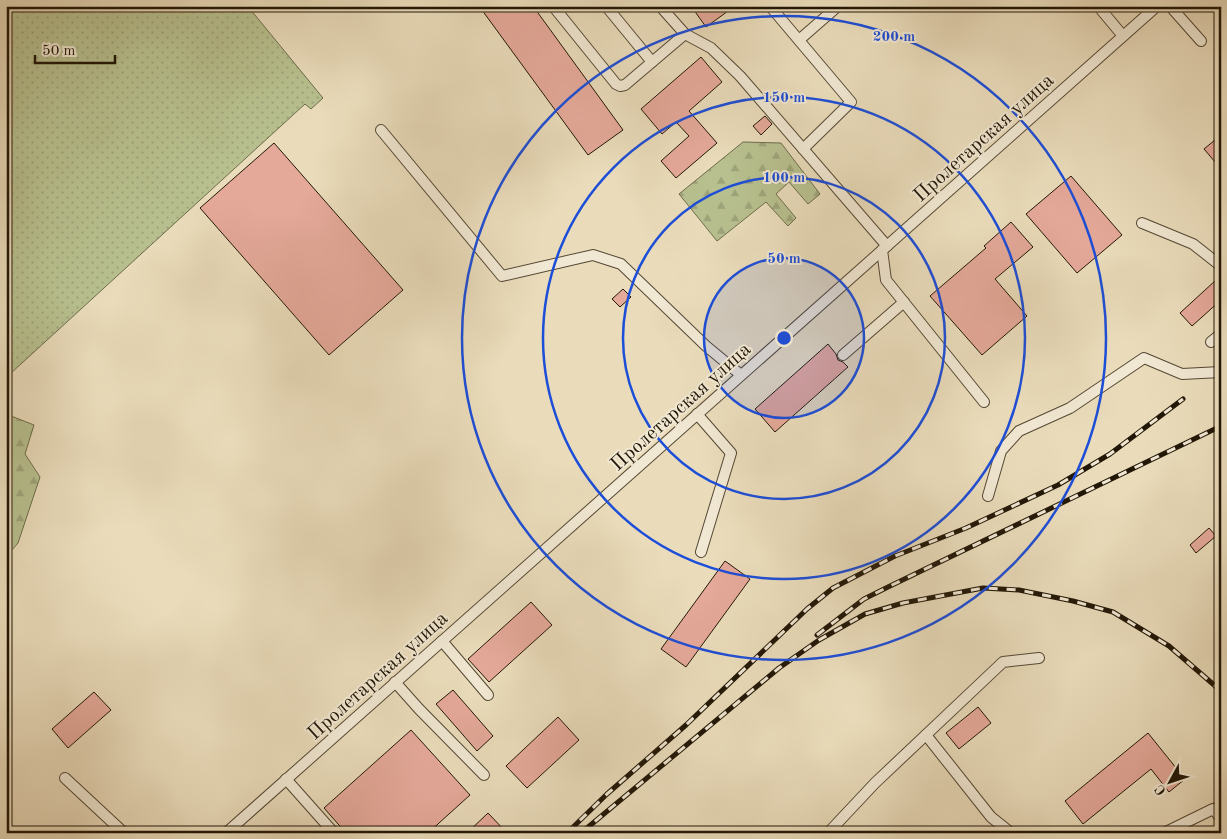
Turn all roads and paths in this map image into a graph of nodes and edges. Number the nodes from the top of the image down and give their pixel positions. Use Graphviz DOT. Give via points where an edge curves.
graph roads {
  1 [pos="553,6"];
  2 [pos="606,6"];
  3 [pos="660,6"];
  4 [pos="770,6"];
  5 [pos="838,6"];
  6 [pos="1098,6"];
  7 [pos="1157,6"];
  8 [pos="1170,6"];
  9 [pos="685,34"];
  10 [pos="1123,36"];
  11 [pos="799,40"];
  12 [pos="1201,41"];
  13 [pos="652,62"];
  14 [pos="381,130"];
  15 [pos="802,149"];
  16 [pos="1142,223"];
  17 [pos="884,248"];
  18 [pos="1221,266"];
  19 [pos="904,302"];
  20 [pos="1221,334"];
  21 [pos="1211,342"];
  22 [pos="843,355"];
  23 [pos="1221,372"];
  24 [pos="741,375"];
  25 [pos="984,402"];
  26 [pos="697,414"];
  27 [pos="988,496"];
  28 [pos="701,552"];
  29 [pos="442,641"];
  30 [pos="1039,658"];
  31 [pos="396,682"];
  32 [pos="488,695"];
  33 [pos="926,735"];
  34 [pos="484,775"];
  35 [pos="65,778"];
  36 [pos="286,779"];
  37 [pos="1221,818"];
  38 [pos="124,833"];
  39 [pos="226,833"];
  40 [pos="334,833"];
  41 [pos="828,833"];
  42 [pos="1011,833"];
  43 [pos="1164,833"];
  1 -- 13 [label="street" via="616,84 625,85"];
  2 -- 13 [label="street"];
  3 -- 9 [label="street"];
  4 -- 11 [label="street"];
  5 -- 11 [label="street"];
  6 -- 10 [label="street"];
  7 -- 10 [label="street, Пролетарская улица"];
  8 -- 12 [label="street"];
  9 -- 13 [label="street"];
  9 -- 15 [label="street" via="711,48 740,76"];
  10 -- 17 [label="street, Пролетарская улица"];
  11 -- 15 [label="street" via="851,102"];
  14 -- 24 [label="street" via="502,276 592,255 621,264"];
  15 -- 17 [label="street"];
  16 -- 18 [label="street" via="1193,244"];
  17 -- 19 [label="street" via="886,280"];
  17 -- 24 [label="street, Пролетарская улица"];
  19 -- 22 [label="street"];
  19 -- 25 [label="street"];
  20 -- 21 [label="street"];
  23 -- 27 [label="street" via="1182,374 1144,358 1070,408 1019,431 1001,451"];
  24 -- 26 [label="street, Пролетарская улица"];
  26 -- 28 [label="street" via="731,453"];
  26 -- 29 [label="street, Пролетарская улица"];
  29 -- 31 [label="street, Пролетарская улица"];
  29 -- 32 [label="street"];
  30 -- 33 [label="street" via="1003,662"];
  31 -- 34 [label="street"];
  31 -- 36 [label="street, Пролетарская улица"];
  33 -- 41 [label="street"];
  33 -- 42 [label="street" via="991,816"];
  35 -- 38 [label="street"];
  36 -- 39 [label="street, Пролетарская улица"];
  36 -- 40 [label="street"];
  37 -- 43 [label="street" via="1213,809"];
}
